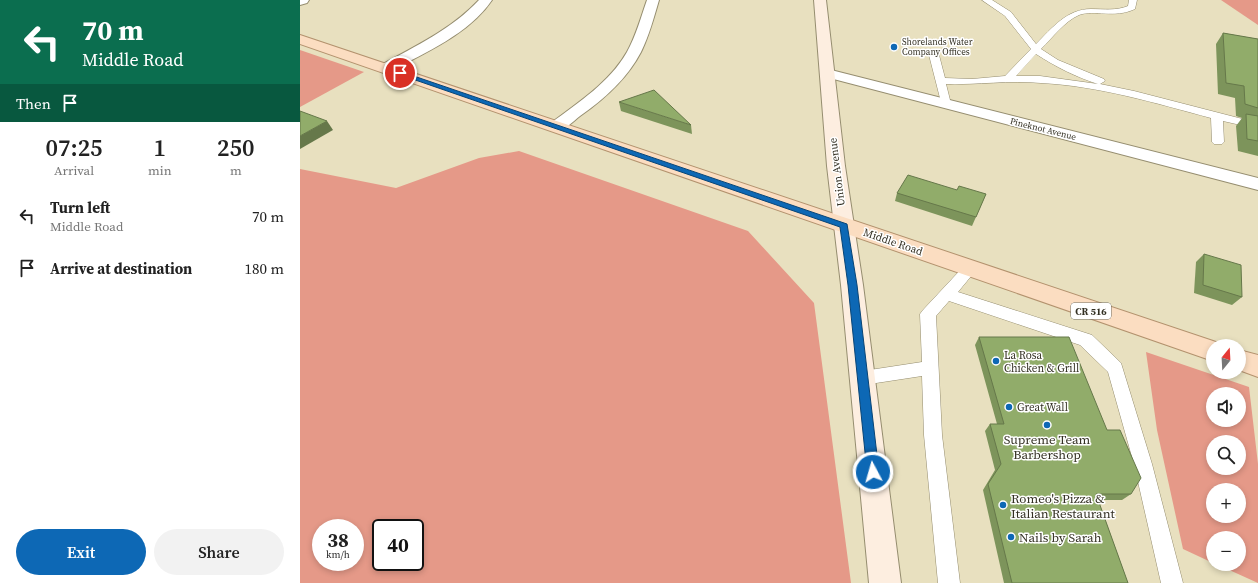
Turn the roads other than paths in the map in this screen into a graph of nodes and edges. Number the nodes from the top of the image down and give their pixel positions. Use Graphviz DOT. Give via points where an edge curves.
graph roads {
  1 [pos="303,0"];
  2 [pos="486,0"];
  3 [pos="653,0"];
  4 [pos="820,0"];
  5 [pos="986,0"];
  6 [pos="1132,0"];
  7 [pos="300,1"];
  8 [pos="300,39"];
  9 [pos="1036,50"];
  10 [pos="934,55"];
  11 [pos="386,68"];
  12 [pos="827,73"];
  13 [pos="1008,79"];
  14 [pos="941,81"];
  15 [pos="1142,96"];
  16 [pos="946,104"];
  17 [pos="1216,117"];
  18 [pos="558,126"];
  19 [pos="1258,126"];
  20 [pos="1218,142"];
  21 [pos="1258,184"];
  22 [pos="844,226"];
  23 [pos="970,269"];
  24 [pos="946,294"];
  25 [pos="1206,349"];
  26 [pos="1246,362"];
  27 [pos="1258,366"];
  28 [pos="930,368"];
  29 [pos="863,378"];
  30 [pos="885,583"];
  31 [pos="949,583"];
  32 [pos="1172,583"];
  1 -- 7 [label="street"];
  2 -- 11 [label="street" via="452,30"];
  3 -- 18 [label="street" via="634,51 625,66 600,93"];
  4 -- 12 [label="street, Union Avenue"];
  5 -- 9 [label="lane" via="1008,14"];
  6 -- 9 [label="lane" via="1132,7 1123,10 1075,13"];
  8 -- 11 [label="main road, Middle Road / CR 516"];
  9 -- 13 [label="lane"];
  9 -- 15 [label="lane" via="1078,73"];
  10 -- 14 [label="lane"];
  11 -- 18 [label="main road, Middle Road / CR 516"];
  12 -- 16 [label="street, Pineknot Avenue"];
  12 -- 22 [label="street, Union Avenue"];
  13 -- 14 [label="lane"];
  13 -- 15 [label="lane" via="1055,80"];
  14 -- 16 [label="lane"];
  15 -- 17 [label="lane"];
  16 -- 21 [label="street, Pineknot Avenue"];
  17 -- 19 [label="lane"];
  17 -- 20 [label="lane"];
  18 -- 22 [label="main road, Middle Road / CR 516"];
  22 -- 23 [label="main road, Middle Road / CR 516"];
  22 -- 29 [label="street, Union Avenue"];
  23 -- 24 [label="lane"];
  23 -- 25 [label="main road, Middle Road / CR 516"];
  24 -- 28 [label="lane" via="928,314"];
  24 -- 32 [label="lane" via="1086,340 1115,368 1143,464"];
  26 -- 27 [label="main road"];
  28 -- 29 [label="lane"];
  28 -- 31 [label="lane" via="933,435"];
  29 -- 30 [label="street, Union Avenue"];
}
